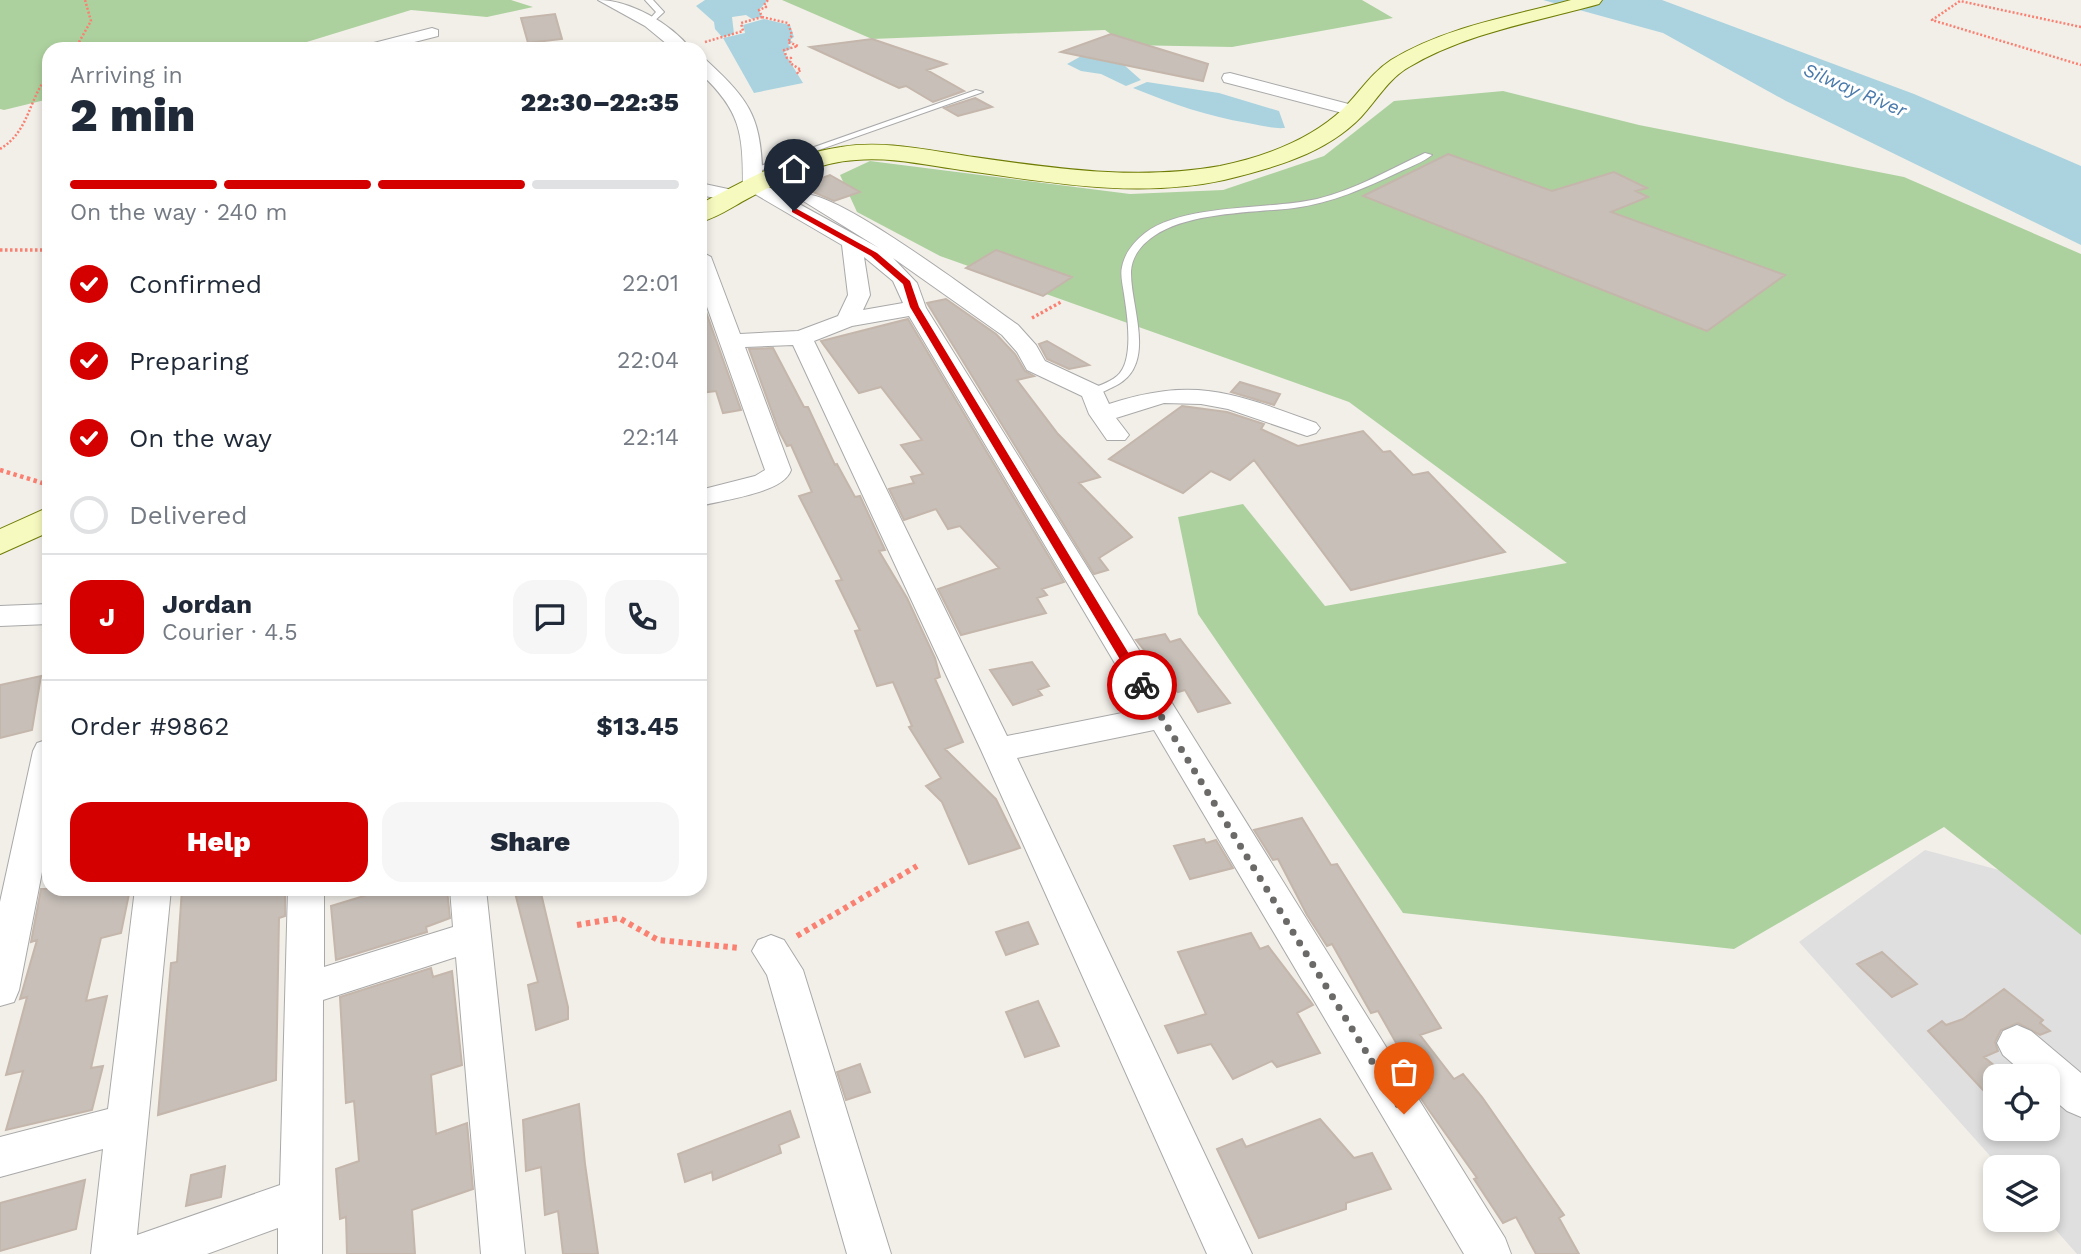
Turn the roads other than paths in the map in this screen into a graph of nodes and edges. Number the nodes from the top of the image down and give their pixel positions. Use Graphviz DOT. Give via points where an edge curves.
graph roads {
  1 [pos="605,0"];
  2 [pos="649,0"];
  3 [pos="1592,0"];
  4 [pos="650,23"];
  5 [pos="432,33"];
  6 [pos="396,42"];
  7 [pos="682,42"];
  8 [pos="707,70"];
  9 [pos="1230,78"];
  10 [pos="979,92"];
  11 [pos="1354,111"];
  12 [pos="1428,155"];
  13 [pos="754,188"];
  14 [pos="707,189"];
  15 [pos="707,212"];
  16 [pos="852,245"];
  17 [pos="707,277"];
  18 [pos="915,307"];
  19 [pos="847,320"];
  20 [pos="801,338"];
  21 [pos="730,341"];
  22 [pos="1097,403"];
  23 [pos="1307,428"];
  24 [pos="1116,435"];
  25 [pos="707,496"];
  26 [pos="42,522"];
  27 [pos="0,543"];
  28 [pos="42,614"];
  29 [pos="0,616"];
  30 [pos="1161,717"];
  31 [pos="997,750"];
  32 [pos="42,782"];
  33 [pos="152,896"];
  34 [pos="306,896"];
  35 [pos="468,896"];
  36 [pos="471,937"];
  37 [pos="5,948"];
  38 [pos="771,951"];
  39 [pos="305,989"];
  40 [pos="0,990"];
  41 [pos="2017,1043"];
  42 [pos="2081,1098"];
  43 [pos="126,1124"];
  44 [pos="0,1157"];
  45 [pos="301,1199"];
  46 [pos="113,1254"];
  47 [pos="145,1254"];
  48 [pos="300,1254"];
  49 [pos="503,1254"];
  50 [pos="869,1254"];
  51 [pos="1230,1254"];
  52 [pos="1489,1254"];
  1 -- 4 [label="street"];
  2 -- 4 [label="lane" via="660,12"];
  3 -- 11 [label="main road" via="1466,37 1402,63 1385,74"];
  4 -- 7 [label="street"];
  5 -- 6 [label="street"];
  8 -- 13 [label="street" via="729,89 751,126"];
  9 -- 11 [label="street"];
  10 -- 13 [label="lane"];
  11 -- 13 [label="main road" via="1327,133 1276,157 1192,178 1098,179 859,152 800,164"];
  12 -- 22 [label="lane" via="1332,197 1204,216 1137,243 1126,269 1134,352 1130,368"];
  13 -- 14 [label="street"];
  13 -- 15 [label="main road"];
  13 -- 16 [label="street"];
  13 -- 22 [label="street" via="806,198 855,222 1010,330 1035,365"];
  16 -- 18 [label="street" via="892,267 907,283"];
  16 -- 19 [label="street" via="859,295"];
  17 -- 21 [label="street"];
  18 -- 19 [label="street"];
  18 -- 30 [label="street"];
  19 -- 20 [label="street"];
  20 -- 21 [label="street"];
  20 -- 31 [label="street"];
  21 -- 25 [label="street" via="778,470 764,482"];
  22 -- 23 [label="street" via="1165,396 1207,399 1243,405"];
  22 -- 24 [label="street"];
  26 -- 27 [label="main road"];
  28 -- 29 [label="street"];
  30 -- 31 [label="street"];
  30 -- 52 [label="street"];
  31 -- 51 [label="street"];
  32 -- 37 [label="street"];
  33 -- 43 [label="street"];
  34 -- 39 [label="street"];
  35 -- 36 [label="street"];
  36 -- 39 [label="street"];
  36 -- 49 [label="street"];
  37 -- 40 [label="street"];
  38 -- 50 [label="street" via="784,970"];
  39 -- 45 [label="street"];
  41 -- 42 [label="street"];
  43 -- 44 [label="street"];
  43 -- 46 [label="street"];
  45 -- 47 [label="street"];
  45 -- 48 [label="street"];
}
